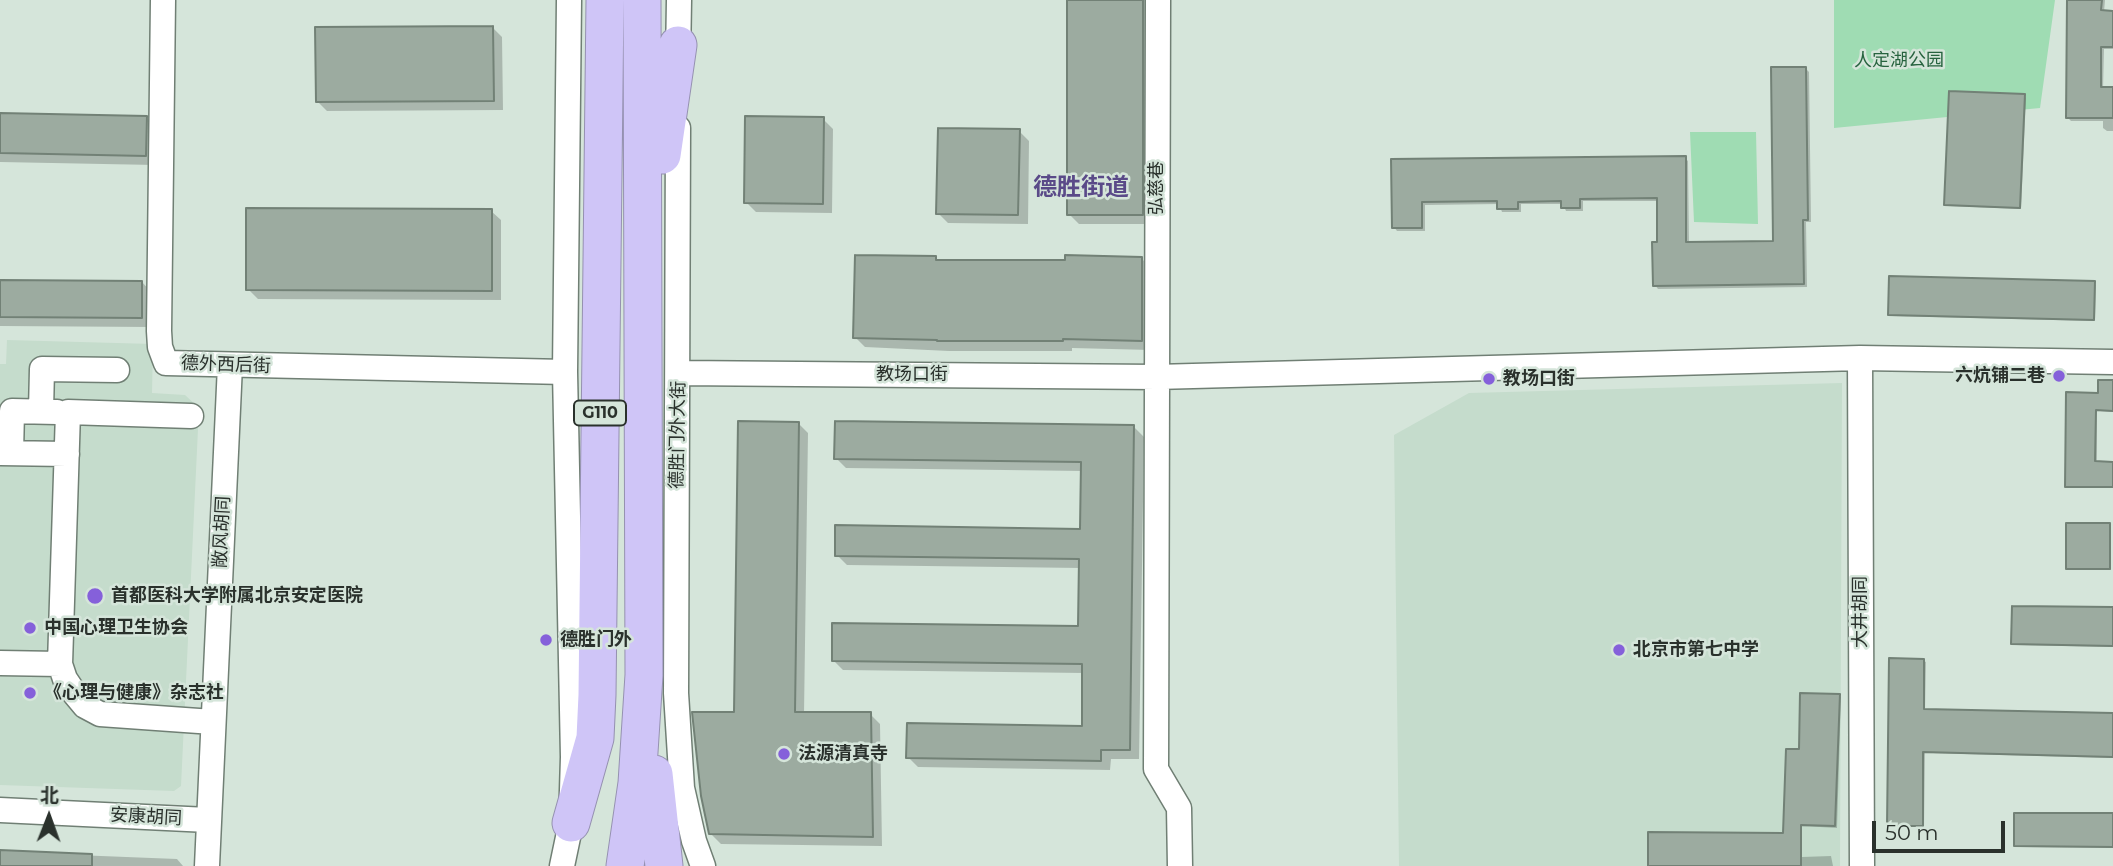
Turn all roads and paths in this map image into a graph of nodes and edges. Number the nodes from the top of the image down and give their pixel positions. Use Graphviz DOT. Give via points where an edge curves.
graph roads {
  1 [pos="163,0"];
  2 [pos="569,0"];
  3 [pos="605,0"];
  4 [pos="642,0"];
  5 [pos="678,0"];
  6 [pos="1158,0"];
  7 [pos="678,45"];
  8 [pos="645,278"];
  9 [pos="1860,358"];
  10 [pos="2113,362"];
  11 [pos="230,365"];
  12 [pos="117,370"];
  13 [pos="565,372"];
  14 [pos="679,373"];
  15 [pos="1156,377"];
  16 [pos="41,411"];
  17 [pos="68,412"];
  18 [pos="191,416"];
  19 [pos="5,453"];
  20 [pos="67,454"];
  21 [pos="0,663"];
  22 [pos="60,664"];
  23 [pos="644,675"];
  24 [pos="213,722"];
  25 [pos="0,810"];
  26 [pos="208,820"];
  27 [pos="571,823"];
  28 [pos="207,866"];
  29 [pos="562,866"];
  30 [pos="625,866"];
  31 [pos="664,866"];
  32 [pos="704,866"];
  33 [pos="1180,866"];
  34 [pos="1862,866"];
  1 -- 11 [label="street, 德外西后街" via="160,347 166,363"];
  2 -- 13 [label="street"];
  3 -- 27 [label="highway, G110" via="597,695 595,738"];
  4 -- 8 [label="highway, 德胜门外大街 / G110"];
  5 -- 7 [label="street, 德胜门外大街"];
  6 -- 15 [label="street, 弘慈巷"];
  7 -- 8 [label="highway"];
  7 -- 14 [label="street, 德胜门外大街"];
  8 -- 23 [label="highway, 德胜门外大街 / G110"];
  9 -- 10 [label="street, 教场口街"];
  9 -- 15 [label="street, 教场口街"];
  9 -- 34 [label="street, 大井胡同"];
  11 -- 13 [label="street, 德外西后街"];
  11 -- 24 [label="street, 敞风胡同"];
  12 -- 16 [label="street" via="42,369"];
  13 -- 27 [label="street" via="573,682"];
  14 -- 15 [label="street, 教场口街"];
  14 -- 32 [label="street, 德胜门外大街" via="676,693 682,788"];
  15 -- 33 [label="street, 弘慈巷" via="1156,769 1179,808"];
  16 -- 17 [label="street"];
  16 -- 19 [label="street" via="12,411"];
  17 -- 18 [label="street"];
  17 -- 20 [label="street"];
  19 -- 20 [label="street"];
  20 -- 22 [label="street"];
  21 -- 22 [label="street"];
  22 -- 24 [label="street" via="75,694 100,714"];
  23 -- 30 [label="highway" via="637,783"];
  23 -- 31 [label="highway"];
  24 -- 26 [label="street, 敞风胡同"];
  25 -- 26 [label="street, 安康胡同"];
  26 -- 28 [label="street, 敞风胡同"];
  27 -- 29 [label="street"];
}
